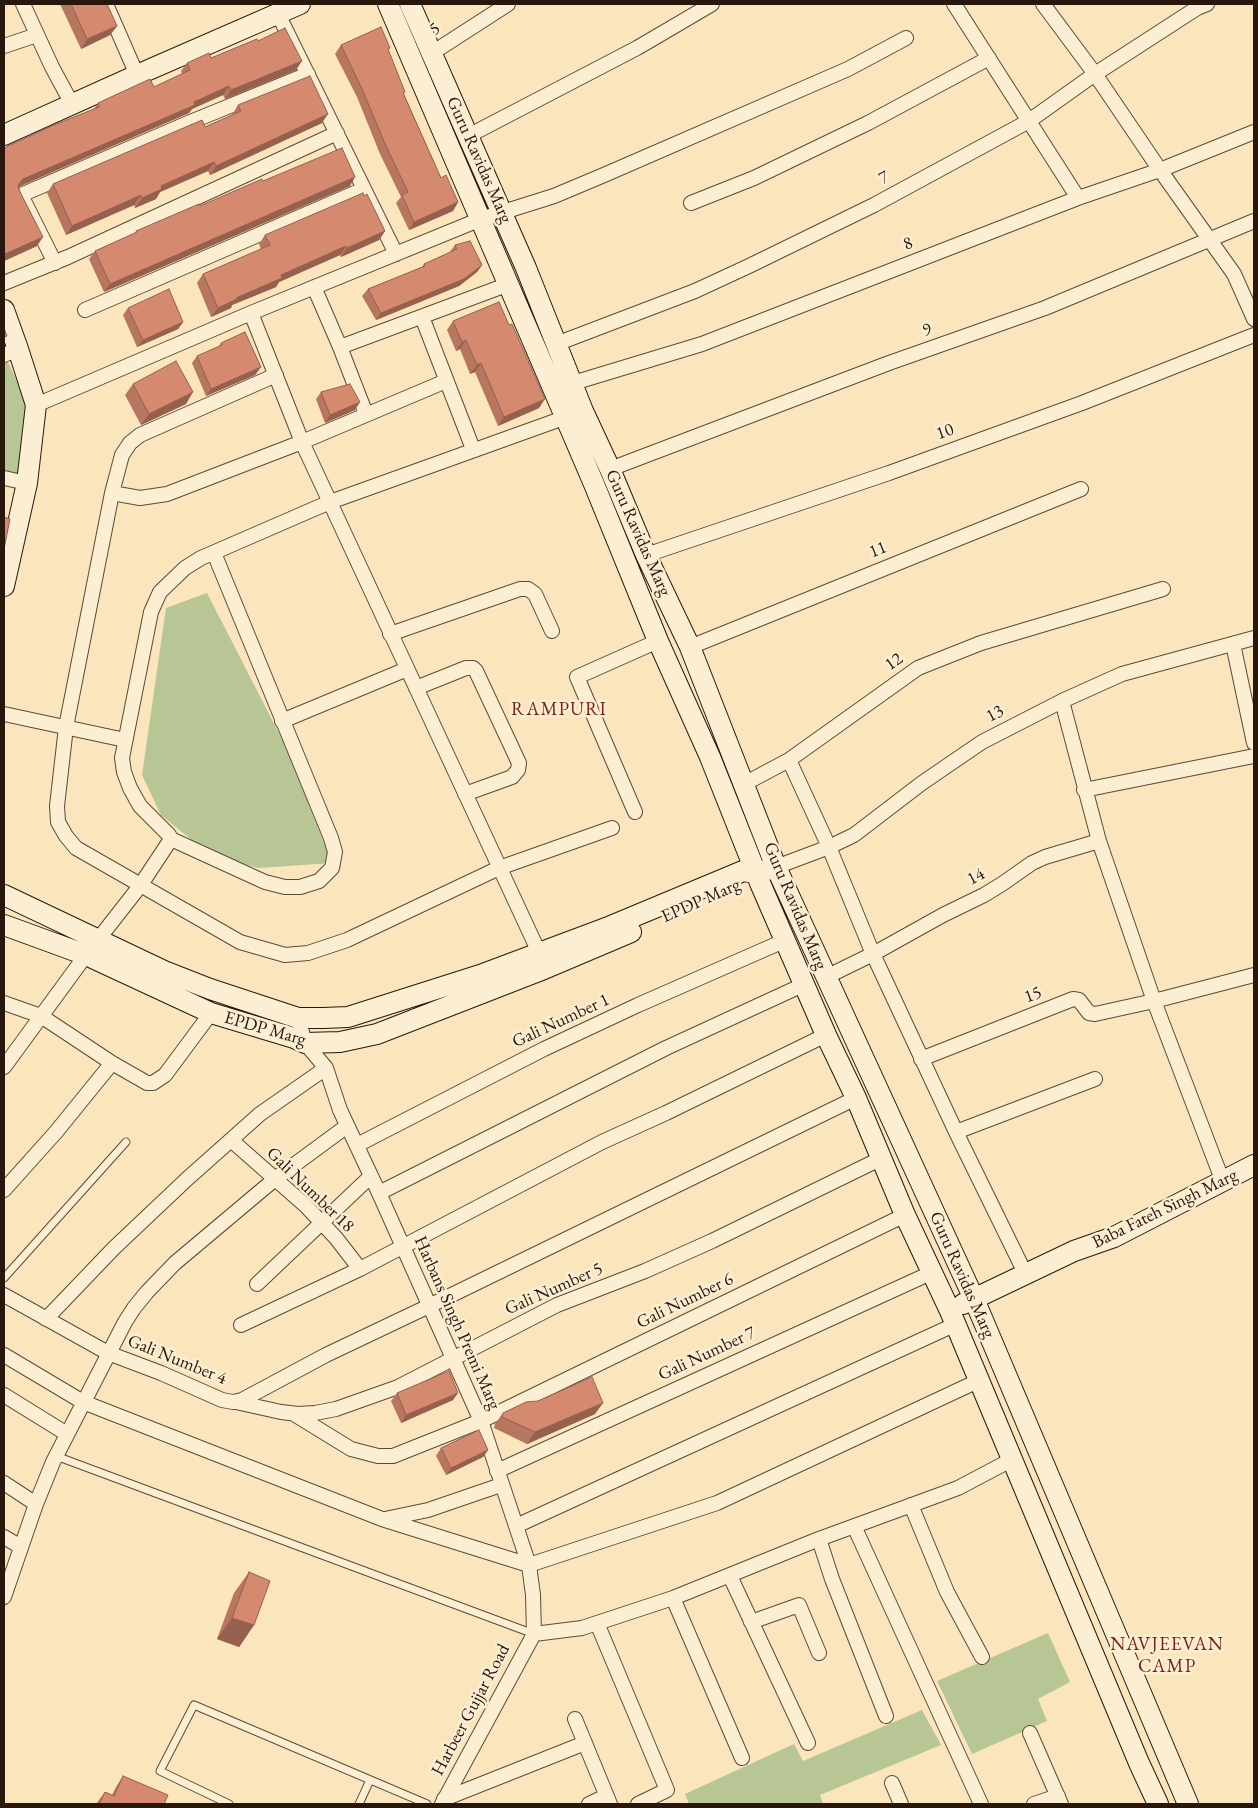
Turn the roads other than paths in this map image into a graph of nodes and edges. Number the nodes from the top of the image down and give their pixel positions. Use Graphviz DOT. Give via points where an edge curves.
graph roads {
  1 [pos="24,4"];
  2 [pos="106,4"];
  3 [pos="300,4"];
  4 [pos="388,4"];
  5 [pos="410,4"];
  6 [pos="508,4"];
  7 [pos="712,4"];
  8 [pos="954,4"];
  9 [pos="1044,4"];
  10 [pos="1207,4"];
  11 [pos="278,14"];
  12 [pos="37,35"];
  13 [pos="906,38"];
  14 [pos="4,46"];
  15 [pos="432,54"];
  16 [pos="989,58"];
  17 [pos="308,74"];
  18 [pos="1095,74"];
  19 [pos="137,75"];
  20 [pos="72,104"];
  21 [pos="1029,121"];
  22 [pos="1254,132"];
  23 [pos="337,133"];
  24 [pos="4,135"];
  25 [pos="468,136"];
  26 [pos="1160,170"];
  27 [pos="364,189"];
  28 [pos="1078,198"];
  29 [pos="691,203"];
  30 [pos="503,213"];
  31 [pos="481,219"];
  32 [pos="1254,221"];
  33 [pos="1211,240"];
  34 [pos="396,254"];
  35 [pos="55,263"];
  36 [pos="4,283"];
  37 [pos="509,284"];
  38 [pos="314,287"];
  39 [pos="4,310"];
  40 [pos="85,310"];
  41 [pos="252,313"];
  42 [pos="422,317"];
  43 [pos="1254,319"];
  44 [pos="1254,336"];
  45 [pos="556,344"];
  46 [pos="340,347"];
  47 [pos="11,352"];
  48 [pos="276,375"];
  49 [pos="446,381"];
  50 [pos="572,383"];
  51 [pos="36,405"];
  52 [pos="366,414"];
  53 [pos="574,414"];
  54 [pos="302,442"];
  55 [pos="473,449"];
  56 [pos="610,469"];
  57 [pos="4,478"];
  58 [pos="27,483"];
  59 [pos="1081,489"];
  60 [pos="112,493"];
  61 [pos="330,502"];
  62 [pos="214,553"];
  63 [pos="646,555"];
  64 [pos="4,586"];
  65 [pos="1162,589"];
  66 [pos="552,631"];
  67 [pos="390,634"];
  68 [pos="1254,638"];
  69 [pos="658,641"];
  70 [pos="1233,644"];
  71 [pos="690,647"];
  72 [pos="407,669"];
  73 [pos="416,688"];
  74 [pos="1062,700"];
  75 [pos="4,714"];
  76 [pos="282,721"];
  77 [pos="66,727"];
  78 [pos="125,740"];
  79 [pos="1254,743"];
  80 [pos="1254,756"];
  81 [pos="789,760"];
  82 [pos="744,784"];
  83 [pos="1084,790"];
  84 [pos="465,794"];
  85 [pos="635,812"];
  86 [pos="612,828"];
  87 [pos="171,839"];
  88 [pos="1098,841"];
  89 [pos="830,847"];
  90 [pos="776,867"];
  91 [pos="499,868"];
  92 [pos="756,873"];
  93 [pos="140,886"];
  94 [pos="4,895"];
  95 [pos="4,925"];
  96 [pos="786,940"];
  97 [pos="92,947"];
  98 [pos="873,954"];
  99 [pos="543,961"];
  100 [pos="1254,975"];
  101 [pos="826,977"];
  102 [pos="805,984"];
  103 [pos="1154,1001"];
  104 [pos="4,1003"];
  105 [pos="211,1013"];
  106 [pos="41,1016"];
  107 [pos="298,1018"];
  108 [pos="826,1035"];
  109 [pos="305,1043"];
  110 [pos="922,1058"];
  111 [pos="6,1061"];
  112 [pos="112,1063"];
  113 [pos="326,1068"];
  114 [pos="1095,1079"];
  115 [pos="856,1098"];
  116 [pos="347,1126"];
  117 [pos="956,1132"];
  118 [pos="231,1140"];
  119 [pos="126,1142"];
  120 [pos="356,1145"];
  121 [pos="1254,1152"];
  122 [pos="882,1158"];
  123 [pos="1254,1165"];
  124 [pos="371,1176"];
  125 [pos="1221,1176"];
  126 [pos="275,1180"];
  127 [pos="4,1190"];
  128 [pos="379,1192"];
  129 [pos="905,1215"];
  130 [pos="321,1222"];
  131 [pos="403,1247"];
  132 [pos="360,1269"];
  133 [pos="932,1272"];
  134 [pos="1026,1275"];
  135 [pos="4,1278"];
  136 [pos="257,1284"];
  137 [pos="4,1295"];
  138 [pos="974,1299"];
  139 [pos="424,1309"];
  140 [pos="952,1318"];
  141 [pos="46,1319"];
  142 [pos="240,1325"];
  143 [pos="108,1353"];
  144 [pos="4,1355"];
  145 [pos="453,1358"];
  146 [pos="980,1380"];
  147 [pos="4,1395"];
  148 [pos="83,1402"];
  149 [pos="233,1402"];
  150 [pos="294,1414"];
  151 [pos="481,1421"];
  152 [pos="67,1434"];
  153 [pos="56,1456"];
  154 [pos="1011,1460"];
  155 [pos="497,1471"];
  156 [pos="4,1483"];
  157 [pos="501,1485"];
  158 [pos="36,1504"];
  159 [pos="911,1505"];
  160 [pos="382,1519"];
  161 [pos="516,1526"];
  162 [pos="854,1526"];
  163 [pos="4,1536"];
  164 [pos="819,1539"];
  165 [pos="21,1548"];
  166 [pos="529,1565"];
  167 [pos="730,1576"];
  168 [pos="4,1597"];
  169 [pos="673,1598"];
  170 [pos="751,1622"];
  171 [pos="597,1623"];
  172 [pos="534,1634"];
  173 [pos="819,1653"];
  174 [pos="982,1656"];
  175 [pos="886,1716"];
  176 [pos="575,1719"];
  177 [pos="1030,1733"];
  178 [pos="808,1742"];
  179 [pos="585,1743"];
  180 [pos="742,1758"];
  181 [pos="370,1780"];
  182 [pos="892,1783"];
  183 [pos="608,1800"];
  184 [pos="1060,1800"];
  185 [pos="443,1802"];
  186 [pos="230,1804"];
  187 [pos="359,1804"];
  188 [pos="426,1804"];
  189 [pos="589,1804"];
  190 [pos="638,1804"];
  191 [pos="901,1804"];
  192 [pos="981,1804"];
  193 [pos="1034,1804"];
  194 [pos="1158,1804"];
  195 [pos="1188,1804"];
  1 -- 12 [label="street"];
  2 -- 19 [label="street"];
  3 -- 11 [label="main road"];
  4 -- 31 [label="main road, Guru Ravidas Marg"];
  5 -- 15 [label="main road, Guru Ravidas Marg"];
  6 -- 15 [label="street, 5"];
  7 -- 25 [label="street" via="638,48"];
  8 -- 16 [label="street"];
  9 -- 18 [label="street"];
  10 -- 18 [label="street, 7"];
  11 -- 17 [label="street"];
  11 -- 19 [label="main road"];
  12 -- 14 [label="street"];
  12 -- 20 [label="street"];
  13 -- 30 [label="street" via="848,69 678,144 554,196"];
  15 -- 25 [label="main road, Guru Ravidas Marg"];
  16 -- 21 [label="street"];
  16 -- 29 [label="street" via="868,123 754,178"];
  17 -- 23 [label="street"];
  17 -- 35 [label="street" via="21,195"];
  18 -- 21 [label="street, 7"];
  18 -- 26 [label="street"];
  19 -- 20 [label="main road"];
  20 -- 24 [label="main road"];
  21 -- 28 [label="street"];
  21 -- 45 [label="street, 7" via="874,205 749,266"];
  22 -- 26 [label="street, 8"];
  23 -- 27 [label="street"];
  23 -- 35 [label="street"];
  25 -- 30 [label="main road, Guru Ravidas Marg"];
  26 -- 28 [label="street, 8"];
  26 -- 33 [label="street"];
  27 -- 34 [label="street"];
  27 -- 40 [label="street"];
  28 -- 50 [label="street, 8" via="702,344"];
  30 -- 31 [label="street"];
  30 -- 45 [label="main road, Guru Ravidas Marg"];
  31 -- 34 [label="street"];
  31 -- 37 [label="main road, Guru Ravidas Marg"];
  32 -- 33 [label="street, 9"];
  33 -- 43 [label="street" via="1234,274"];
  33 -- 56 [label="street, 9" via="1045,308"];
  34 -- 38 [label="street"];
  35 -- 36 [label="street"];
  37 -- 42 [label="street"];
  37 -- 53 [label="main road, Guru Ravidas Marg"];
  38 -- 41 [label="street"];
  38 -- 46 [label="street"];
  39 -- 47 [label="main road"];
  41 -- 48 [label="street"];
  41 -- 51 [label="street"];
  42 -- 46 [label="street"];
  42 -- 49 [label="street"];
  44 -- 63 [label="street, 10" via="889,473"];
  45 -- 50 [label="main road, Guru Ravidas Marg"];
  46 -- 52 [label="street"];
  47 -- 51 [label="main road"];
  48 -- 54 [label="street"];
  48 -- 60 [label="street" via="140,435 122,454"];
  49 -- 52 [label="street"];
  49 -- 55 [label="street"];
  50 -- 53 [label="main road, Guru Ravidas Marg"];
  51 -- 58 [label="main road"];
  52 -- 54 [label="street"];
  53 -- 55 [label="street"];
  53 -- 56 [label="main road, Guru Ravidas Marg"];
  53 -- 69 [label="main road, Guru Ravidas Marg" via="594,484"];
  54 -- 60 [label="street" via="167,494 140,498"];
  54 -- 61 [label="street"];
  55 -- 61 [label="street"];
  56 -- 63 [label="main road, Guru Ravidas Marg"];
  57 -- 58 [label="street"];
  58 -- 64 [label="main road"];
  59 -- 71 [label="street, 11"];
  60 -- 77 [label="street"];
  61 -- 62 [label="street"];
  61 -- 67 [label="street"];
  62 -- 76 [label="street"];
  62 -- 78 [label="street" via="185,568 156,600"];
  63 -- 71 [label="main road, Guru Ravidas Marg"];
  65 -- 81 [label="street, 12" via="981,643 918,668"];
  66 -- 67 [label="street" via="535,594 528,589 520,589"];
  67 -- 72 [label="street"];
  68 -- 70 [label="street, 13"];
  69 -- 85 [label="street" via="576,676"];
  69 -- 92 [label="main road, Guru Ravidas Marg" via="710,757"];
  70 -- 74 [label="street, 13" via="1122,674"];
  70 -- 79 [label="street"];
  71 -- 82 [label="main road, Guru Ravidas Marg"];
  72 -- 73 [label="street"];
  72 -- 76 [label="street"];
  73 -- 84 [label="street"];
  73 -- 84 [label="street" via="473,668 519,763 512,777"];
  74 -- 83 [label="street"];
  74 -- 89 [label="street, 13" via="982,742 854,835"];
  75 -- 77 [label="street"];
  76 -- 87 [label="street" via="331,838 335,852 332,868 319,881 300,887 285,887 265,882"];
  77 -- 78 [label="street"];
  77 -- 93 [label="street" via="56,806 58,822 76,848"];
  78 -- 87 [label="street" via="122,758 130,788 140,806"];
  80 -- 83 [label="street"];
  81 -- 82 [label="street, 12"];
  81 -- 89 [label="street"];
  82 -- 90 [label="main road, Guru Ravidas Marg"];
  83 -- 88 [label="street"];
  84 -- 91 [label="street"];
  86 -- 91 [label="street"];
  87 -- 93 [label="street"];
  88 -- 98 [label="street, 14" via="1032,862 1002,884"];
  88 -- 103 [label="street"];
  89 -- 90 [label="street, 13"];
  89 -- 98 [label="street"];
  90 -- 92 [label="main road, EPDP Marg"];
  90 -- 101 [label="main road, Guru Ravidas Marg"];
  91 -- 93 [label="street" via="348,940 308,953 285,955 240,942"];
  91 -- 99 [label="street"];
  92 -- 96 [label="main road, Guru Ravidas Marg"];
  92 -- 99 [label="main road, EPDP Marg" via="743,871 611,926"];
  93 -- 97 [label="street"];
  94 -- 97 [label="main road, EPDP Marg"];
  95 -- 97 [label="main road, EPDP Marg"];
  96 -- 102 [label="main road, Guru Ravidas Marg"];
  96 -- 120 [label="street, Gali Number 1" via="544,1049"];
  97 -- 105 [label="main road, EPDP Marg"];
  97 -- 106 [label="street"];
  97 -- 107 [label="main road, EPDP Marg"];
  98 -- 101 [label="street, 14"];
  98 -- 110 [label="street"];
  99 -- 107 [label="main road, EPDP Marg" via="480,975 348,1017"];
  99 -- 109 [label="main road, EPDP Marg" via="377,1034 340,1042"];
  100 -- 103 [label="street"];
  101 -- 138 [label="main road, Guru Ravidas Marg"];
  102 -- 108 [label="main road, Guru Ravidas Marg"];
  102 -- 128 [label="street" via="666,1048"];
  103 -- 110 [label="street, 15" via="1095,1014 1088,1013 1079,1000 1074,999"];
  103 -- 125 [label="street"];
  104 -- 106 [label="street"];
  105 -- 109 [label="main road, EPDP Marg"];
  105 -- 112 [label="street" via="159,1080 147,1083"];
  106 -- 111 [label="street"];
  106 -- 112 [label="street"];
  107 -- 109 [label="street"];
  108 -- 115 [label="main road, Guru Ravidas Marg"];
  108 -- 131 [label="street" via="602,1142"];
  109 -- 113 [label="street, Harbans Singh Premi Marg"];
  110 -- 117 [label="street"];
  112 -- 127 [label="street"];
  113 -- 116 [label="street, Harbans Singh Premi Marg"];
  113 -- 118 [label="street" via="260,1114"];
  114 -- 117 [label="street"];
  115 -- 122 [label="main road, Guru Ravidas Marg"];
  115 -- 139 [label="street, Gali Number 4"];
  116 -- 120 [label="street, Harbans Singh Premi Marg"];
  116 -- 126 [label="street"];
  117 -- 134 [label="street"];
  118 -- 126 [label="street, Gali Number 18"];
  118 -- 141 [label="street" via="150,1214"];
  119 -- 135 [label="lane"];
  120 -- 124 [label="street, Harbans Singh Premi Marg"];
  121 -- 125 [label="main road, Baba Fateh Singh Marg"];
  122 -- 129 [label="main road, Guru Ravidas Marg"];
  122 -- 145 [label="street, Gali Number 5" via="712,1241 557,1305"];
  123 -- 125 [label="main road, Baba Fateh Singh Marg"];
  124 -- 128 [label="street, Harbans Singh Premi Marg"];
  124 -- 130 [label="street"];
  125 -- 134 [label="main road, Baba Fateh Singh Marg" via="1114,1237 1074,1251"];
  126 -- 130 [label="street, Gali Number 18"];
  126 -- 143 [label="street" via="175,1263 147,1292"];
  128 -- 131 [label="street, Harbans Singh Premi Marg"];
  129 -- 133 [label="main road, Guru Ravidas Marg"];
  129 -- 151 [label="street, Gali Number 6"];
  130 -- 132 [label="street, Gali Number 18"];
  130 -- 136 [label="street"];
  131 -- 132 [label="street"];
  131 -- 139 [label="street, Harbans Singh Premi Marg"];
  132 -- 142 [label="street"];
  133 -- 140 [label="main road, Guru Ravidas Marg"];
  133 -- 155 [label="street, Gali Number 7"];
  134 -- 138 [label="main road, Baba Fateh Singh Marg"];
  137 -- 141 [label="street, Gali Number 4"];
  138 -- 140 [label="main road, Baba Fateh Singh Marg"];
  138 -- 195 [label="main road, Guru Ravidas Marg"];
  139 -- 145 [label="street, Harbans Singh Premi Marg"];
  139 -- 149 [label="street, Gali Number 4" via="292,1372 252,1396"];
  140 -- 146 [label="main road, Guru Ravidas Marg"];
  140 -- 161 [label="street"];
  141 -- 143 [label="street, Gali Number 4"];
  143 -- 148 [label="street"];
  143 -- 149 [label="street, Gali Number 4"];
  144 -- 148 [label="street"];
  145 -- 150 [label="street, Gali Number 5" via="415,1380 336,1409"];
  145 -- 151 [label="street, Harbans Singh Premi Marg"];
  146 -- 154 [label="main road, Guru Ravidas Marg"];
  146 -- 166 [label="street" via="716,1503"];
  147 -- 152 [label="street"];
  148 -- 152 [label="street"];
  148 -- 160 [label="street"];
  149 -- 150 [label="street, Gali Number 5"];
  150 -- 151 [label="street, Gali Number 6" via="351,1449 378,1456 393,1456"];
  151 -- 155 [label="street, Harbans Singh Premi Marg"];
  152 -- 153 [label="street"];
  153 -- 158 [label="street"];
  153 -- 172 [label="lane"];
  154 -- 159 [label="street" via="958,1488"];
  154 -- 194 [label="main road, Guru Ravidas Marg"];
  155 -- 157 [label="street, Harbans Singh Premi Marg"];
  156 -- 158 [label="street"];
  157 -- 160 [label="street" via="428,1510"];
  157 -- 161 [label="street, Harbans Singh Premi Marg"];
  158 -- 165 [label="street"];
  159 -- 162 [label="street"];
  159 -- 174 [label="street" via="947,1592"];
  160 -- 166 [label="street"];
  161 -- 166 [label="street, Harbans Singh Premi Marg"];
  162 -- 164 [label="street"];
  162 -- 192 [label="street"];
  163 -- 165 [label="street"];
  164 -- 167 [label="street"];
  164 -- 175 [label="street"];
  165 -- 168 [label="street"];
  166 -- 172 [label="street, Harbans Singh Premi Marg"];
  167 -- 169 [label="street"];
  167 -- 170 [label="street"];
  169 -- 171 [label="street"];
  169 -- 180 [label="street"];
  170 -- 173 [label="street" via="798,1605"];
  170 -- 178 [label="street"];
  171 -- 172 [label="street"];
  171 -- 190 [label="street" via="667,1790"];
  172 -- 185 [label="street, Harbeer Gujjar Road"];
  176 -- 179 [label="street"];
  177 -- 184 [label="street"];
  179 -- 183 [label="street"];
  179 -- 185 [label="street"];
  181 -- 186 [label="lane" via="194,1705 160,1771"];
  181 -- 187 [label="lane"];
  181 -- 188 [label="lane"];
  182 -- 191 [label="street"];
  183 -- 189 [label="street"];
  184 -- 193 [label="street"];
}
